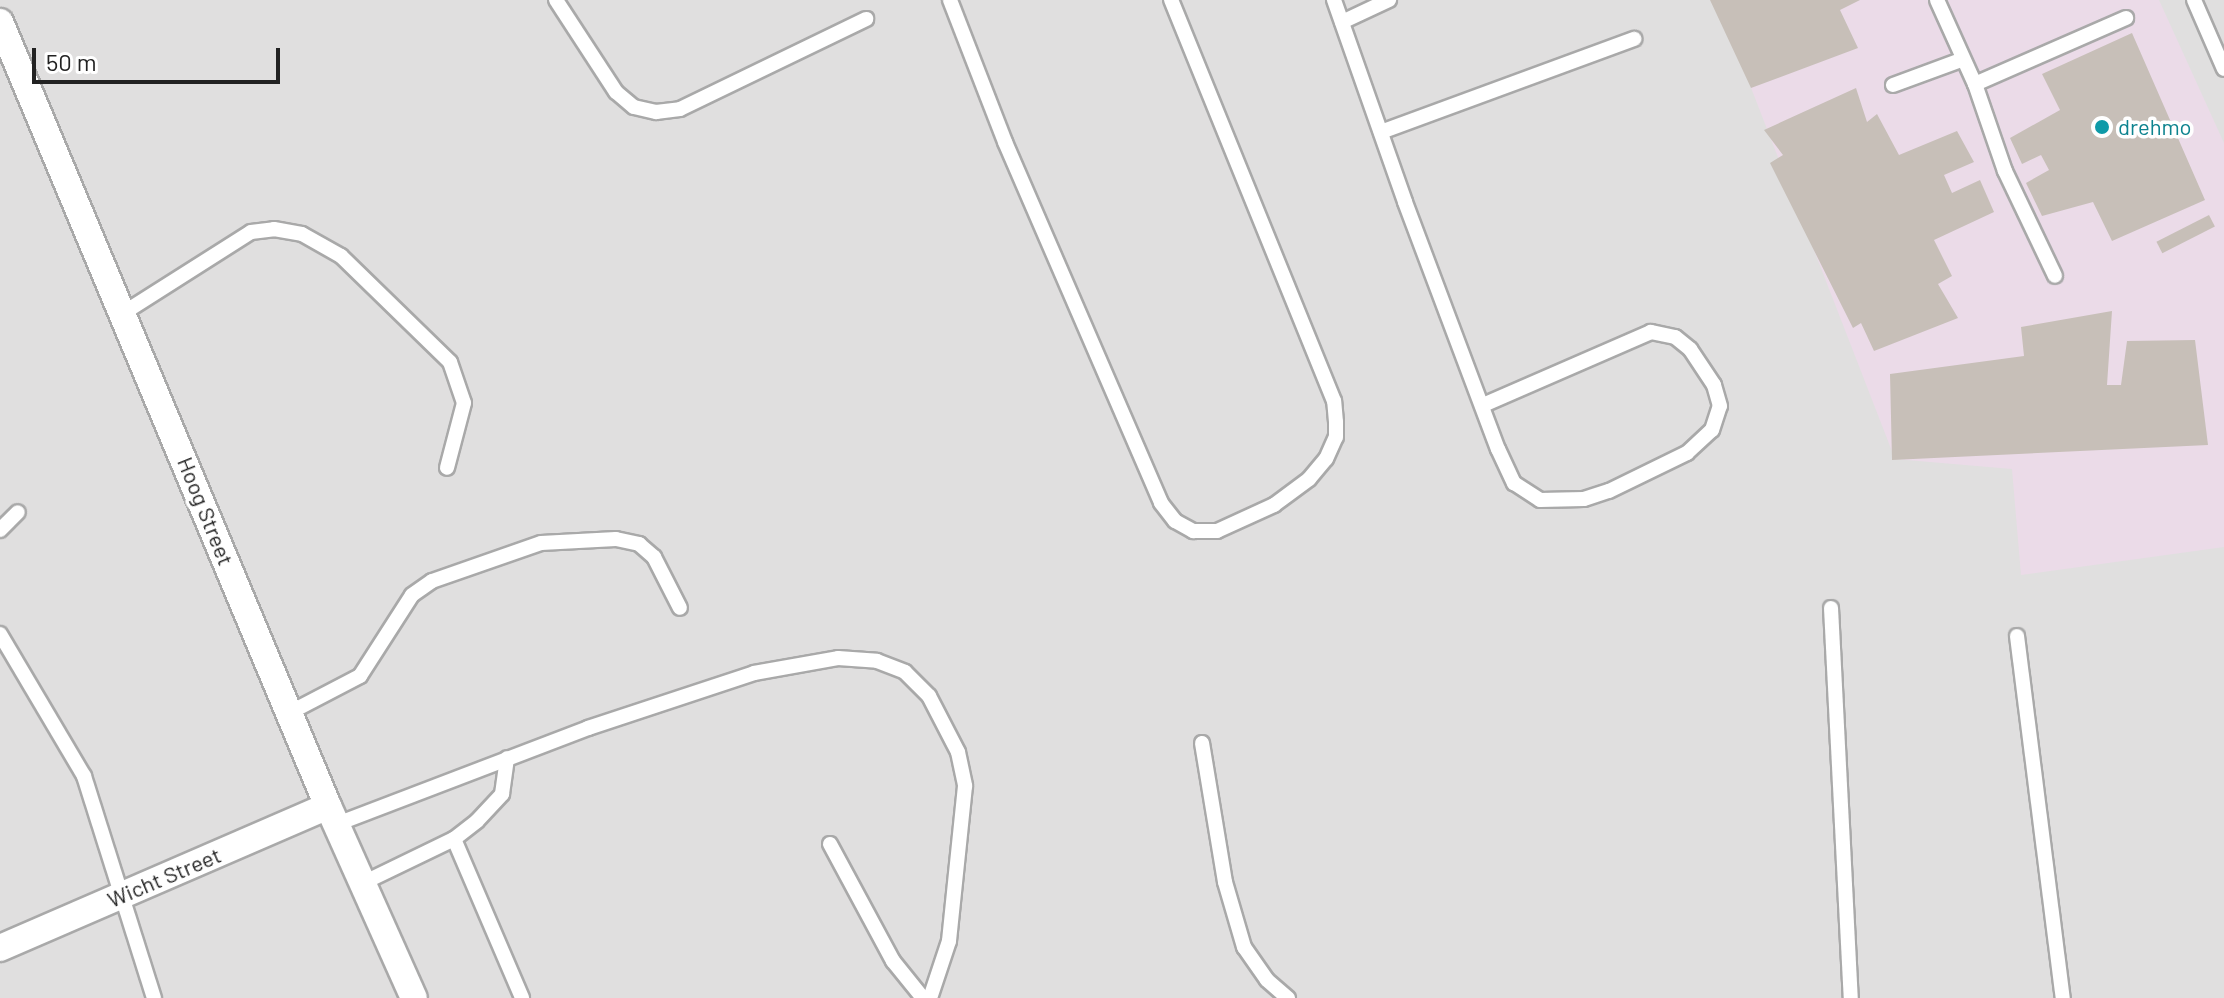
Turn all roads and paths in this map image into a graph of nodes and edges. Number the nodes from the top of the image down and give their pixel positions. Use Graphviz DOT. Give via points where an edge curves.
graph roads {
  1 [pos="556,0"];
  2 [pos="950,0"];
  3 [pos="1171,0"];
  4 [pos="1334,0"];
  5 [pos="1389,0"];
  6 [pos="1937,0"];
  7 [pos="2194,0"];
  8 [pos="2126,18"];
  9 [pos="866,19"];
  10 [pos="0,22"];
  11 [pos="1342,22"];
  12 [pos="1634,39"];
  13 [pos="1961,60"];
  14 [pos="2224,69"];
  15 [pos="1975,84"];
  16 [pos="1893,85"];
  17 [pos="1381,132"];
  18 [pos="2055,276"];
  19 [pos="125,312"];
  20 [pos="1483,405"];
  21 [pos="447,468"];
  22 [pos="18,512"];
  23 [pos="0,530"];
  24 [pos="680,608"];
  25 [pos="1831,608"];
  26 [pos="0,634"];
  27 [pos="2017,636"];
  28 [pos="289,713"];
  29 [pos="1202,743"];
  30 [pos="507,758"];
  31 [pos="332,815"];
  32 [pos="454,839"];
  33 [pos="830,844"];
  34 [pos="365,882"];
  35 [pos="123,895"];
  36 [pos="0,948"];
  37 [pos="154,998"];
  38 [pos="414,998"];
  39 [pos="522,998"];
  40 [pos="923,998"];
  41 [pos="930,998"];
  42 [pos="1288,998"];
  43 [pos="1851,998"];
  44 [pos="2063,998"];
  1 -- 9 [label="lane" via="616,92 634,107 656,112 680,109"];
  2 -- 3 [label="lane" via="1005,142 1161,503 1175,521 1193,531 1217,531 1274,505 1309,479 1331,448 1336,422 1334,401"];
  4 -- 11 [label="lane"];
  5 -- 11 [label="lane"];
  6 -- 13 [label="lane"];
  7 -- 14 [label="lane"];
  8 -- 15 [label="lane"];
  10 -- 19 [label="street, Hoog Street"];
  11 -- 17 [label="lane"];
  12 -- 17 [label="lane"];
  13 -- 15 [label="lane"];
  13 -- 16 [label="lane"];
  15 -- 18 [label="lane" via="2005,171"];
  17 -- 20 [label="lane"];
  19 -- 21 [label="lane" via="251,232 302,234 341,256 450,362 464,403"];
  19 -- 28 [label="street, Hoog Street"];
  20 -- 20 [label="lane" via="1514,483 1540,500 1560,501 1609,491 1687,453 1712,430 1720,406 1714,385 1690,349 1675,337 1651,332"];
  22 -- 23 [label="lane"];
  24 -- 28 [label="lane" via="654,557 639,544 616,539 541,543 432,581 412,595 360,676"];
  25 -- 43 [label="lane"];
  26 -- 35 [label="lane" via="84,776"];
  27 -- 44 [label="lane"];
  28 -- 31 [label="street, Hoog Street"];
  29 -- 42 [label="lane" via="1225,882 1244,947 1252,963"];
  30 -- 31 [label="lane"];
  30 -- 32 [label="lane" via="502,794"];
  30 -- 41 [label="lane" via="686,695 798,663 877,661 905,672 929,696 948,729 965,786 949,941"];
  31 -- 34 [label="street, Hoog Street"];
  31 -- 35 [label="street, Wicht Street"];
  32 -- 34 [label="lane"];
  32 -- 39 [label="lane"];
  33 -- 40 [label="lane" via="893,961"];
  34 -- 38 [label="street, Hoog Street"];
  35 -- 36 [label="street, Wicht Street"];
  35 -- 37 [label="lane" via="136,955"];
}
